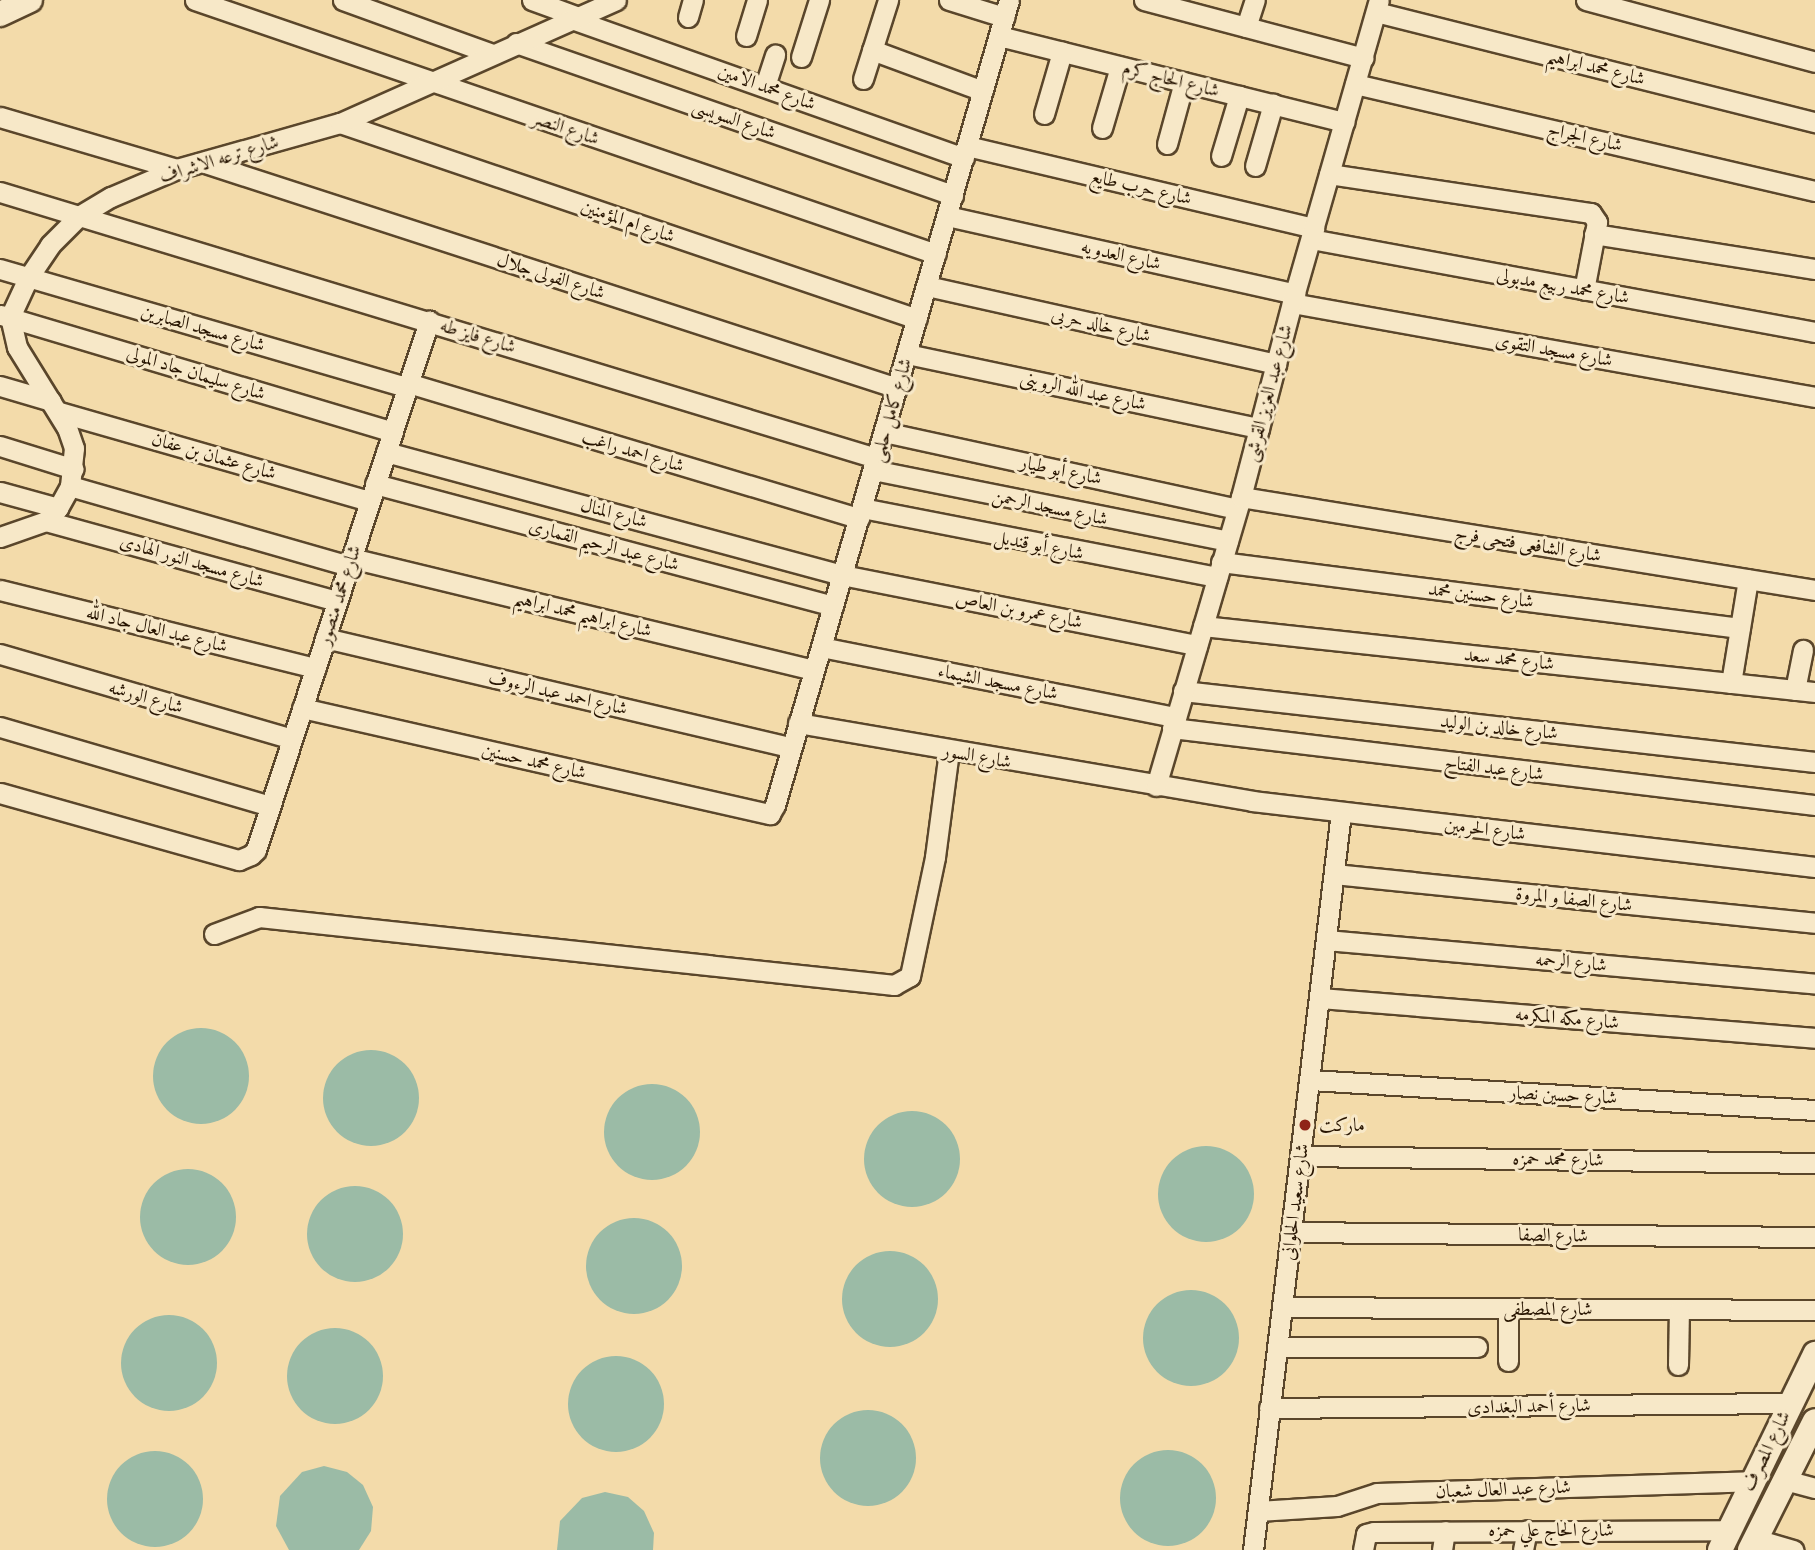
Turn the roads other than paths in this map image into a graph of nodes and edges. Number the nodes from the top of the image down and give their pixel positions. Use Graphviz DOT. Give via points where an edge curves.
graph roads {
  1 [pos="30,0"];
  2 [pos="195,0"];
  3 [pos="343,0"];
  4 [pos="532,0"];
  5 [pos="616,0"];
  6 [pos="757,0"];
  7 [pos="819,0"];
  8 [pos="888,0"];
  9 [pos="949,0"];
  10 [pos="1144,0"];
  11 [pos="1255,0"];
  12 [pos="1586,0"];
  13 [pos="597,4"];
  14 [pos="1378,6"];
  15 [pos="0,14"];
  16 [pos="573,17"];
  17 [pos="1004,18"];
  18 [pos="1247,27"];
  19 [pos="746,36"];
  20 [pos="516,43"];
  21 [pos="872,50"];
  22 [pos="1062,52"];
  23 [pos="492,54"];
  24 [pos="775,55"];
  25 [pos="801,57"];
  26 [pos="1363,58"];
  27 [pos="1815,62"];
  28 [pos="1120,66"];
  29 [pos="863,79"];
  30 [pos="431,82"];
  31 [pos="1184,82"];
  32 [pos="1355,84"];
  33 [pos="765,86"];
  34 [pos="983,91"];
  35 [pos="1239,96"];
  36 [pos="1273,104"];
  37 [pos="1044,114"];
  38 [pos="0,117"];
  39 [pos="1344,122"];
  40 [pos="1815,122"];
  41 [pos="340,123"];
  42 [pos="1102,128"];
  43 [pos="1167,144"];
  44 [pos="966,152"];
  45 [pos="1221,156"];
  46 [pos="205,163"];
  47 [pos="1255,166"];
  48 [pos="177,169"];
  49 [pos="1329,173"];
  50 [pos="1815,191"];
  51 [pos="0,192"];
  52 [pos="953,195"];
  53 [pos="79,216"];
  54 [pos="947,216"];
  55 [pos="1594,224"];
  56 [pos="1312,234"];
  57 [pos="936,254"];
  58 [pos="0,269"];
  59 [pos="1815,269"];
  60 [pos="28,278"];
  61 [pos="927,286"];
  62 [pos="1584,290"];
  63 [pos="1293,299"];
  64 [pos="5,316"];
  65 [pos="917,319"];
  66 [pos="429,321"];
  67 [pos="1815,332"];
  68 [pos="907,354"];
  69 [pos="1276,364"];
  70 [pos="407,385"];
  71 [pos="0,386"];
  72 [pos="897,388"];
  73 [pos="1815,397"];
  74 [pos="55,407"];
  75 [pos="1259,428"];
  76 [pos="393,432"];
  77 [pos="884,432"];
  78 [pos="0,446"];
  79 [pos="386,452"];
  80 [pos="875,464"];
  81 [pos="72,477"];
  82 [pos="0,492"];
  83 [pos="372,492"];
  84 [pos="1239,503"];
  85 [pos="860,513"];
  86 [pos="52,514"];
  87 [pos="0,537"];
  88 [pos="1228,541"];
  89 [pos="350,562"];
  90 [pos="1219,570"];
  91 [pos="842,575"];
  92 [pos="1748,579"];
  93 [pos="0,590"];
  94 [pos="1815,590"];
  95 [pos="337,601"];
  96 [pos="833,606"];
  97 [pos="1740,628"];
  98 [pos="1200,635"];
  99 [pos="325,639"];
  100 [pos="821,648"];
  101 [pos="1803,650"];
  102 [pos="0,654"];
  103 [pos="315,668"];
  104 [pos="814,670"];
  105 [pos="1731,683"];
  106 [pos="1795,690"];
  107 [pos="1184,691"];
  108 [pos="1815,692"];
  109 [pos="302,708"];
  110 [pos="798,723"];
  111 [pos="1174,723"];
  112 [pos="0,727"];
  113 [pos="292,739"];
  114 [pos="791,747"];
  115 [pos="949,751"];
  116 [pos="1815,762"];
  117 [pos="1156,786"];
  118 [pos="0,793"];
  119 [pos="1815,805"];
  120 [pos="270,806"];
  121 [pos="1341,812"];
  122 [pos="766,815"];
  123 [pos="1815,866"];
  124 [pos="1334,874"];
  125 [pos="1815,923"];
  126 [pos="214,934"];
  127 [pos="1326,940"];
  128 [pos="1815,984"];
  129 [pos="1320,998"];
  130 [pos="1815,1038"];
  131 [pos="1310,1080"];
  132 [pos="1815,1110"];
  133 [pos="1301,1156"];
  134 [pos="1815,1163"];
  135 [pos="1291,1232"];
  136 [pos="1815,1237"];
  137 [pos="1282,1307"];
  138 [pos="1508,1310"];
  139 [pos="1678,1310"];
  140 [pos="1815,1310"];
  141 [pos="1277,1347"];
  142 [pos="1477,1347"];
  143 [pos="1815,1354"];
  144 [pos="1508,1361"];
  145 [pos="1678,1365"];
  146 [pos="1789,1403"];
  147 [pos="1269,1408"];
  148 [pos="1815,1421"];
  149 [pos="1785,1480"];
  150 [pos="1751,1481"];
  151 [pos="1815,1488"];
  152 [pos="1258,1511"];
  153 [pos="1527,1530"];
  154 [pos="1443,1540"];
  155 [pos="1724,1540"];
  156 [pos="1753,1544"];
  157 [pos="1253,1550"];
  158 [pos="1363,1550"];
  159 [pos="1523,1550"];
  160 [pos="1793,1550"];
  1 -- 15 [label="street"];
  2 -- 30 [label="street, شارع النصر"];
  3 -- 23 [label="street"];
  4 -- 16 [label="street, شارع محمد الامين"];
  5 -- 13 [label="street, شارع ترعه الاشراف"];
  6 -- 19 [label="street"];
  7 -- 25 [label="street"];
  8 -- 21 [label="street"];
  9 -- 17 [label="street, شارع الحاج كرم"];
  10 -- 18 [label="street"];
  11 -- 18 [label="street"];
  12 -- 27 [label="street"];
  13 -- 16 [label="street, شارع ترعه الاشراف"];
  14 -- 26 [label="street, شارع عبد العزيز القرشى"];
  14 -- 40 [label="street, شارع محمد ابراهيم"];
  16 -- 20 [label="street, شارع ترعه الاشراف"];
  16 -- 33 [label="street, شارع محمد الامين"];
  17 -- 22 [label="street, شارع الحاج كرم"];
  17 -- 34 [label="street, شارع كامل حلمى"];
  18 -- 26 [label="street"];
  20 -- 23 [label="street, شارع ترعه الاشراف"];
  20 -- 52 [label="street, شارع السويسى"];
  21 -- 29 [label="street"];
  21 -- 34 [label="street"];
  22 -- 28 [label="street, شارع الحاج كرم"];
  22 -- 37 [label="street"];
  23 -- 30 [label="street, شارع ترعه الاشراف"];
  24 -- 33 [label="street"];
  26 -- 32 [label="street, شارع عبد العزيز القرشى"];
  28 -- 31 [label="street, شارع الحاج كرم"];
  28 -- 42 [label="street"];
  30 -- 41 [label="street, شارع ترعه الاشراف"];
  30 -- 57 [label="street, شارع النصر"];
  31 -- 35 [label="street, شارع الحاج كرم"];
  31 -- 43 [label="street"];
  32 -- 39 [label="street, شارع عبد العزيز القرشى"];
  32 -- 50 [label="street, شارع الجراج"];
  33 -- 44 [label="street, شارع محمد الامين"];
  34 -- 44 [label="street, شارع كامل حلمى"];
  35 -- 36 [label="street, شارع الحاج كرم"];
  35 -- 45 [label="street"];
  36 -- 39 [label="street, شارع الحاج كرم"];
  36 -- 47 [label="street"];
  38 -- 48 [label="street"];
  39 -- 49 [label="street, شارع عبد العزيز القرشى"];
  41 -- 46 [label="street, شارع ترعه الاشراف"];
  41 -- 65 [label="street, شارع ام المؤمنين"];
  44 -- 52 [label="street, شارع كامل حلمى"];
  44 -- 56 [label="street, شارع حرب طايع"];
  46 -- 48 [label="street, شارع ترعه الاشراف"];
  46 -- 72 [label="street, شارع الفولى جلال"];
  48 -- 53 [label="street, شارع ترعه الاشراف"];
  49 -- 55 [label="street" via="1586,211"];
  49 -- 56 [label="street, شارع عبد العزيز القرشى"];
  51 -- 53 [label="street, شارع فايز طه"];
  52 -- 54 [label="street, شارع كامل حلمى"];
  53 -- 60 [label="street, شارع ترعه الاشراف" via="50,244"];
  53 -- 66 [label="street, شارع فايز طه"];
  54 -- 57 [label="street, شارع كامل حلمى"];
  54 -- 63 [label="street, شارع العدويه"];
  55 -- 59 [label="street"];
  55 -- 62 [label="street"];
  56 -- 62 [label="street, شارع محمد ربيع مدبولى"];
  56 -- 63 [label="street, شارع عبد العزيز القرشى"];
  57 -- 61 [label="street, شارع كامل حلمى"];
  58 -- 60 [label="street, شارع مسجد الصابرين"];
  60 -- 64 [label="street, شارع ترعه الاشراف"];
  60 -- 70 [label="street, شارع مسجد الصابرين"];
  61 -- 65 [label="street, شارع كامل حلمى"];
  61 -- 69 [label="street, شارع خالد حربى"];
  62 -- 67 [label="street, شارع محمد ربيع مدبولى"];
  63 -- 69 [label="street, شارع عبد العزيز القرشى"];
  63 -- 73 [label="street, شارع مسجد التقوى"];
  64 -- 74 [label="street" via="17,347"];
  64 -- 76 [label="street, شارع سليمان جاد المولى"];
  65 -- 68 [label="street, شارع كامل حلمى"];
  66 -- 70 [label="street, شارع محمد منصور"];
  66 -- 80 [label="street, شارع فايز طه"];
  68 -- 72 [label="street, شارع كامل حلمى"];
  68 -- 75 [label="street, شارع عبد الله الروينى"];
  69 -- 75 [label="street, شارع عبد العزيز القرشى"];
  70 -- 76 [label="street, شارع محمد منصور"];
  70 -- 85 [label="street, شارع احمد راغب"];
  71 -- 74 [label="street, شارع عثمان بن عفان"];
  72 -- 77 [label="street, شارع كامل حلمى"];
  74 -- 81 [label="street" via="74,448"];
  74 -- 83 [label="street, شارع عثمان بن عفان"];
  75 -- 84 [label="street, شارع عبد العزيز القرشى"];
  76 -- 79 [label="street, شارع محمد منصور"];
  77 -- 80 [label="street, شارع كامل حلمى"];
  77 -- 84 [label="street, شارع أبو طيار"];
  78 -- 81 [label="street, شارع ابراهيم محمد ابراهيم"];
  79 -- 83 [label="street, شارع محمد منصور"];
  79 -- 91 [label="street, شارع المنال"];
  80 -- 85 [label="street, شارع كامل حلمى"];
  80 -- 88 [label="street, شارع مسجد الرحمن"];
  81 -- 86 [label="street"];
  81 -- 89 [label="street, شارع ابراهيم محمد ابراهيم"];
  82 -- 86 [label="street, شارع مسجد النور الهادى"];
  83 -- 89 [label="street, شارع محمد منصور"];
  83 -- 96 [label="street, شارع عبد الرحيم القمارى"];
  84 -- 88 [label="street, شارع عبد العزيز القرشى"];
  84 -- 92 [label="street, شارع الشافعى فتحى فرج"];
  85 -- 90 [label="street, شارع أبو قنديل"];
  85 -- 91 [label="street, شارع كامل حلمى"];
  86 -- 87 [label="street"];
  86 -- 95 [label="street, شارع مسجد النور الهادى"];
  88 -- 90 [label="street, شارع عبد العزيز القرشى"];
  89 -- 95 [label="street, شارع محمد منصور"];
  89 -- 104 [label="street, شارع ابراهيم محمد ابراهيم"];
  90 -- 97 [label="street, شارع حسنين محمد"];
  90 -- 98 [label="street, شارع عبد العزيز القرشى"];
  91 -- 96 [label="street, شارع كامل حلمى"];
  91 -- 98 [label="street, شارع عمرو بن العاص"];
  92 -- 94 [label="street, شارع الشافعى فتحى فرج"];
  92 -- 97 [label="street"];
  93 -- 103 [label="street, شارع عبد العال جاد الله"];
  95 -- 99 [label="street, شارع محمد منصور"];
  96 -- 100 [label="street, شارع كامل حلمى"];
  97 -- 105 [label="street"];
  98 -- 105 [label="street, شارع محمد سعد"];
  98 -- 107 [label="street, شارع عبد العزيز القرشى"];
  99 -- 103 [label="street, شارع محمد منصور"];
  99 -- 114 [label="street, شارع احمد عبد الرءوف"];
  100 -- 104 [label="street, شارع كامل حلمى"];
  100 -- 111 [label="street, شارع مسجد الشيماء"];
  101 -- 106 [label="street"];
  102 -- 113 [label="street, شارع الورشه"];
  103 -- 109 [label="street, شارع محمد منصور"];
  104 -- 110 [label="street, شارع كامل حلمى"];
  105 -- 106 [label="street, شارع محمد سعد"];
  106 -- 108 [label="street, شارع محمد سعد"];
  107 -- 111 [label="street, شارع عبد العزيز القرشى"];
  107 -- 116 [label="street, شارع خالد بن الوليد"];
  109 -- 113 [label="street, شارع محمد منصور"];
  109 -- 122 [label="street, شارع محمد حسنين"];
  110 -- 114 [label="street, شارع كامل حلمى"];
  110 -- 115 [label="street, شارع السور"];
  111 -- 117 [label="street, شارع عبد العزيز القرشى"];
  111 -- 119 [label="street, شارع عبد الفتاح"];
  112 -- 120 [label="street"];
  113 -- 120 [label="street, شارع محمد منصور"];
  114 -- 122 [label="street, شارع كامل حلمى" via="775,805"];
  115 -- 117 [label="street, شارع السور"];
  115 -- 126 [label="street" via="935,857 910,976 894,985 259,917"];
  117 -- 121 [label="street, شارع الحرمين"];
  118 -- 120 [label="street, شارع محمد منصور" via="239,860 256,850"];
  121 -- 123 [label="street, شارع الحرمين"];
  121 -- 124 [label="street, شارع سعيد الحلوانى"];
  124 -- 125 [label="street, شارع الصفا و المروة"];
  124 -- 127 [label="street, شارع سعيد الحلوانى"];
  127 -- 128 [label="street, شارع الرحمه"];
  127 -- 129 [label="street, شارع سعيد الحلوانى"];
  129 -- 130 [label="street, شارع مكه المكرمه"];
  129 -- 131 [label="street, شارع سعيد الحلوانى"];
  131 -- 132 [label="street, شارع حسين نصار"];
  131 -- 133 [label="street, شارع سعيد الحلوانى"];
  133 -- 134 [label="street, شارع محمد حمزه"];
  133 -- 135 [label="street, شارع سعيد الحلوانى"];
  135 -- 136 [label="street, شارع الصفا"];
  135 -- 137 [label="street, شارع سعيد الحلوانى"];
  137 -- 138 [label="street, شارع المصطفى"];
  137 -- 141 [label="street, شارع سعيد الحلوانى"];
  138 -- 139 [label="street, شارع المصطفى"];
  138 -- 144 [label="street"];
  139 -- 140 [label="street, شارع المصطفى"];
  139 -- 145 [label="street"];
  141 -- 142 [label="street"];
  141 -- 147 [label="street, شارع سعيد الحلوانى"];
  143 -- 146 [label="street, شارع المصرف"];
  146 -- 147 [label="street, شارع أحمد البغدادى"];
  146 -- 150 [label="street, شارع المصرف"];
  147 -- 152 [label="street, شارع سعيد الحلوانى"];
  148 -- 149 [label="street, شارع المصرف"];
  149 -- 151 [label="street"];
  149 -- 156 [label="street, شارع المصرف"];
  150 -- 152 [label="street, شارع عبد العال شعبان" via="1377,1493 1337,1506"];
  150 -- 155 [label="street, شارع المصرف"];
  152 -- 157 [label="street, شارع سعيد الحلوانى"];
  153 -- 154 [label="street, شارع الحاج علي حمزه"];
  153 -- 155 [label="street, شارع الحاج علي حمزه"];
  153 -- 159 [label="street"];
  154 -- 158 [label="street, شارع الحاج علي حمزه" via="1374,1532 1366,1534"];
  156 -- 160 [label="street"];
}
